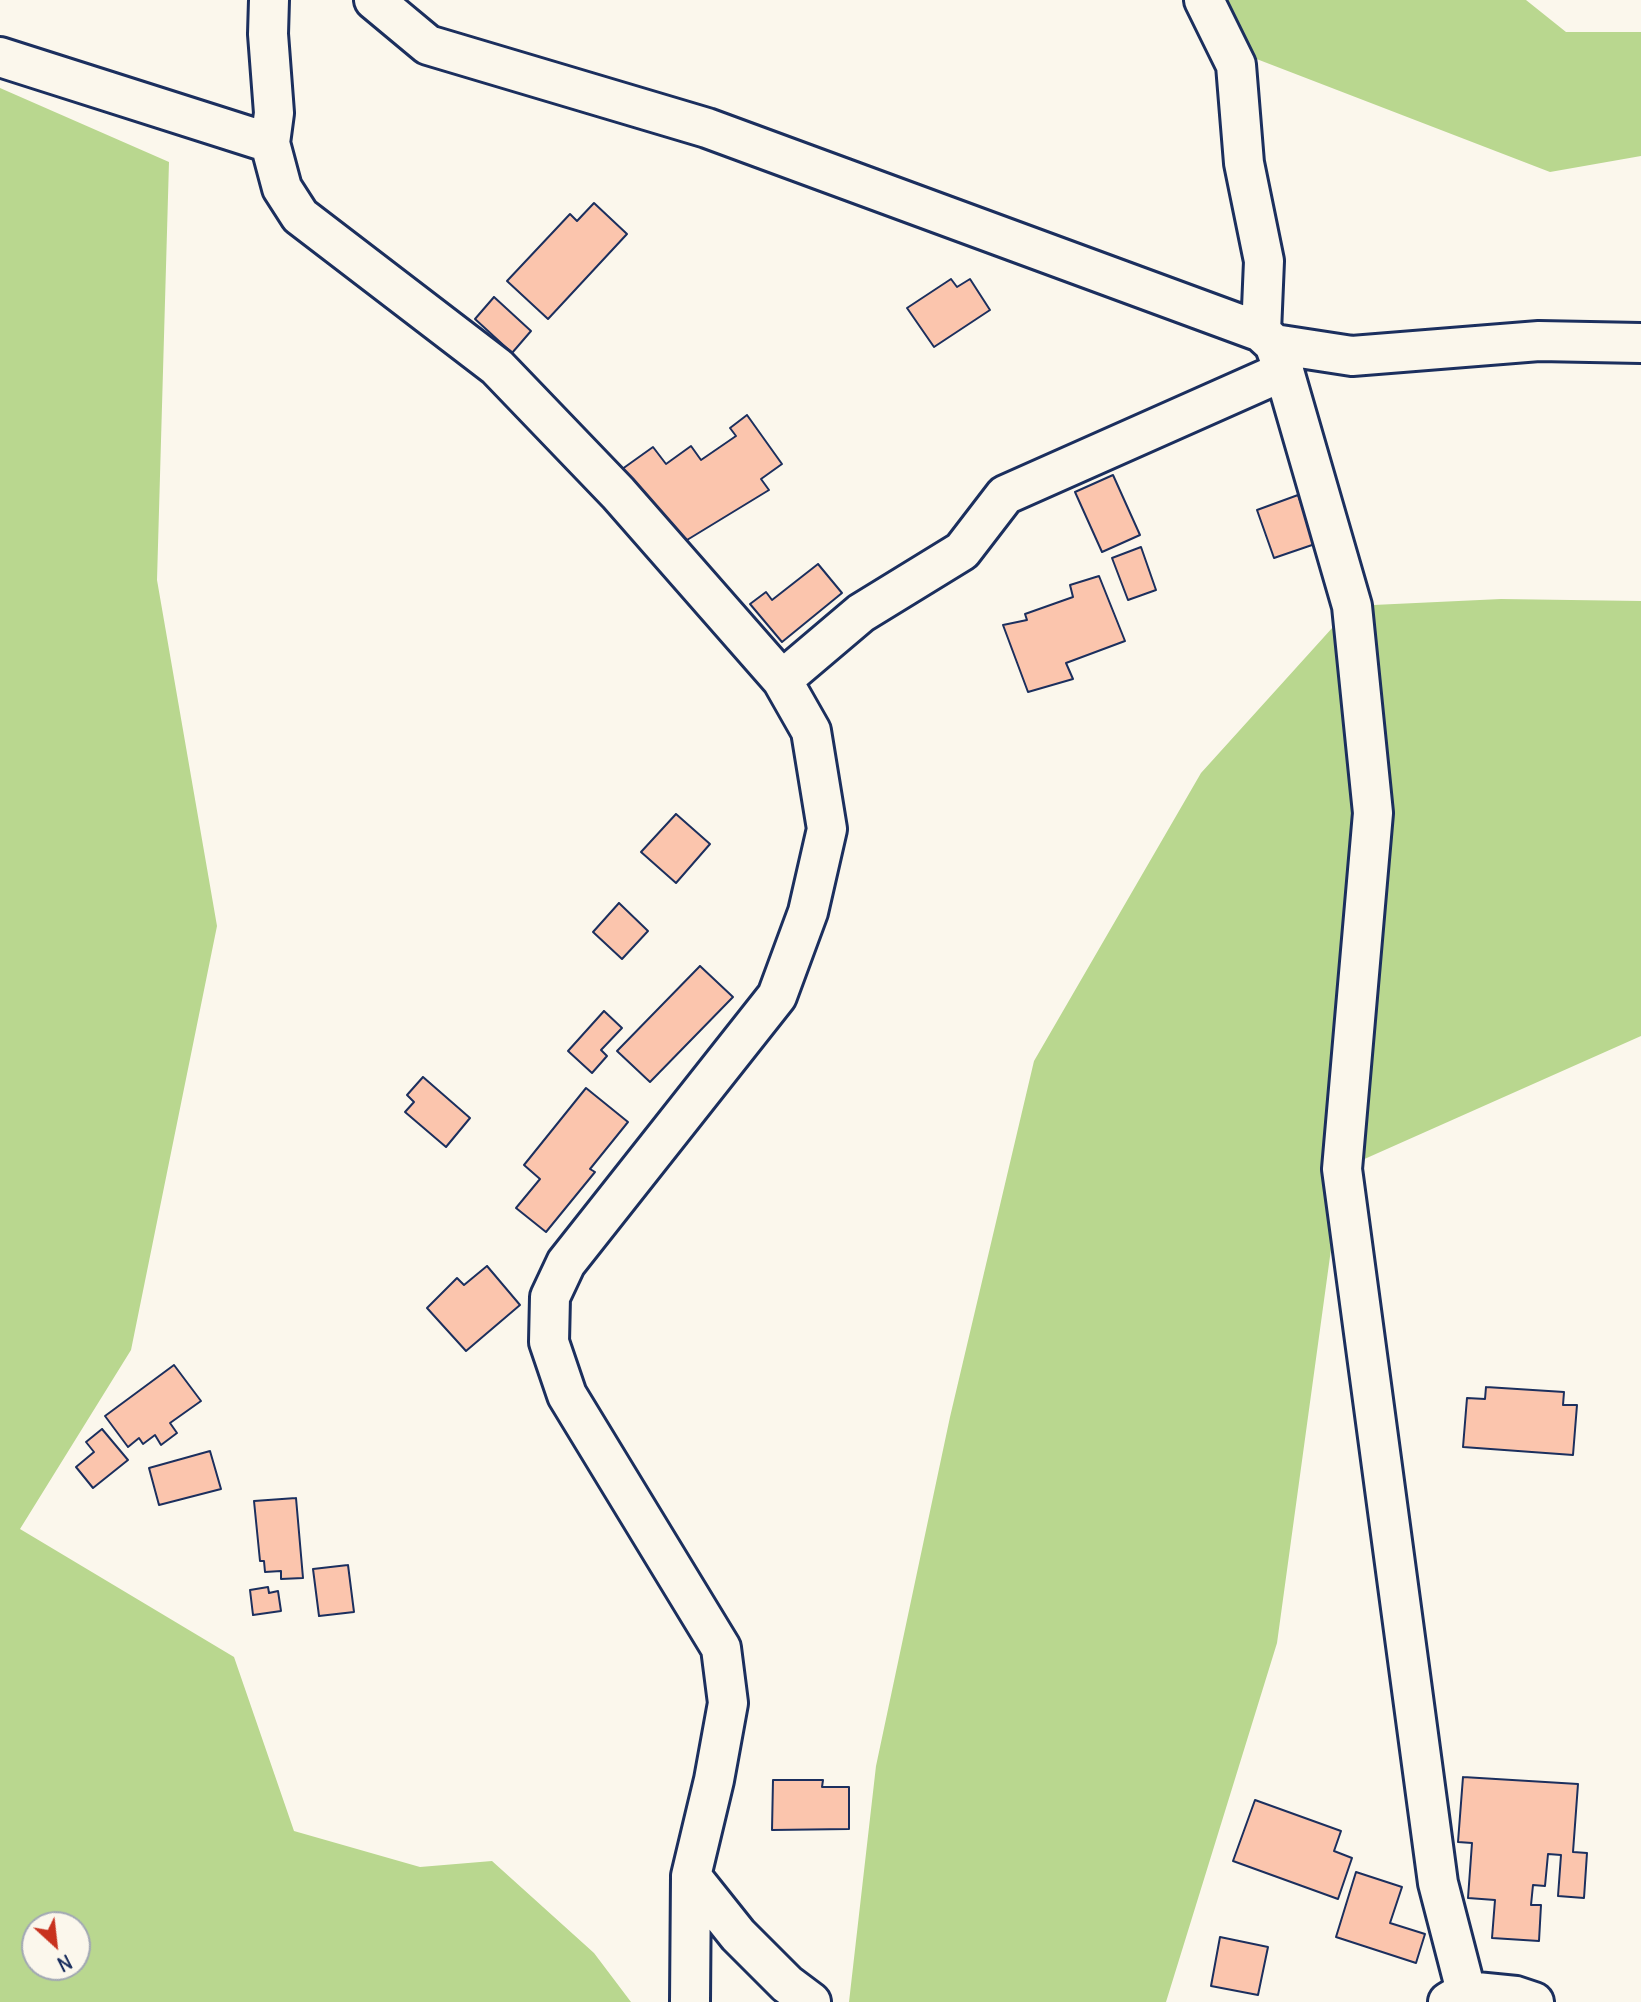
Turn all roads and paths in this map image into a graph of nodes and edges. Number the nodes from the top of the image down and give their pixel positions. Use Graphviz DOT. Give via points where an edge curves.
graph roads {
  1 [pos="269,0"];
  2 [pos="374,0"];
  3 [pos="1204,0"];
  4 [pos="0,57"];
  5 [pos="270,143"];
  6 [pos="1641,343"];
  7 [pos="1273,349"];
  8 [pos="782,680"];
  9 [pos="691,1877"];
  10 [pos="1457,1996"];
  11 [pos="690,2002"];
  12 [pos="811,2002"];
  13 [pos="1534,2002"];
  1 -- 5 [label="street" via="274,113"];
  2 -- 7 [label="street" via="428,45 707,128"];
  3 -- 7 [label="street" via="1236,65 1244,163 1264,261"];
  4 -- 5 [label="street"];
  5 -- 8 [label="street" via="282,187 300,216 497,367 618,494"];
  6 -- 7 [label="street" via="1539,341 1352,356"];
  7 -- 8 [label="street" via="1006,495 962,551 861,613"];
  7 -- 10 [label="street" via="1352,606 1373,813 1342,1169"];
  8 -- 9 [label="street" via="811,731 828,829 808,912 782,984 566,1263 550,1297 549,1342 567,1395 721,1648 728,1703"];
  9 -- 11 [label="street"];
  9 -- 12 [label="street" via="738,1935"];
  10 -- 13 [label="street" via="1516,1996"];
}
